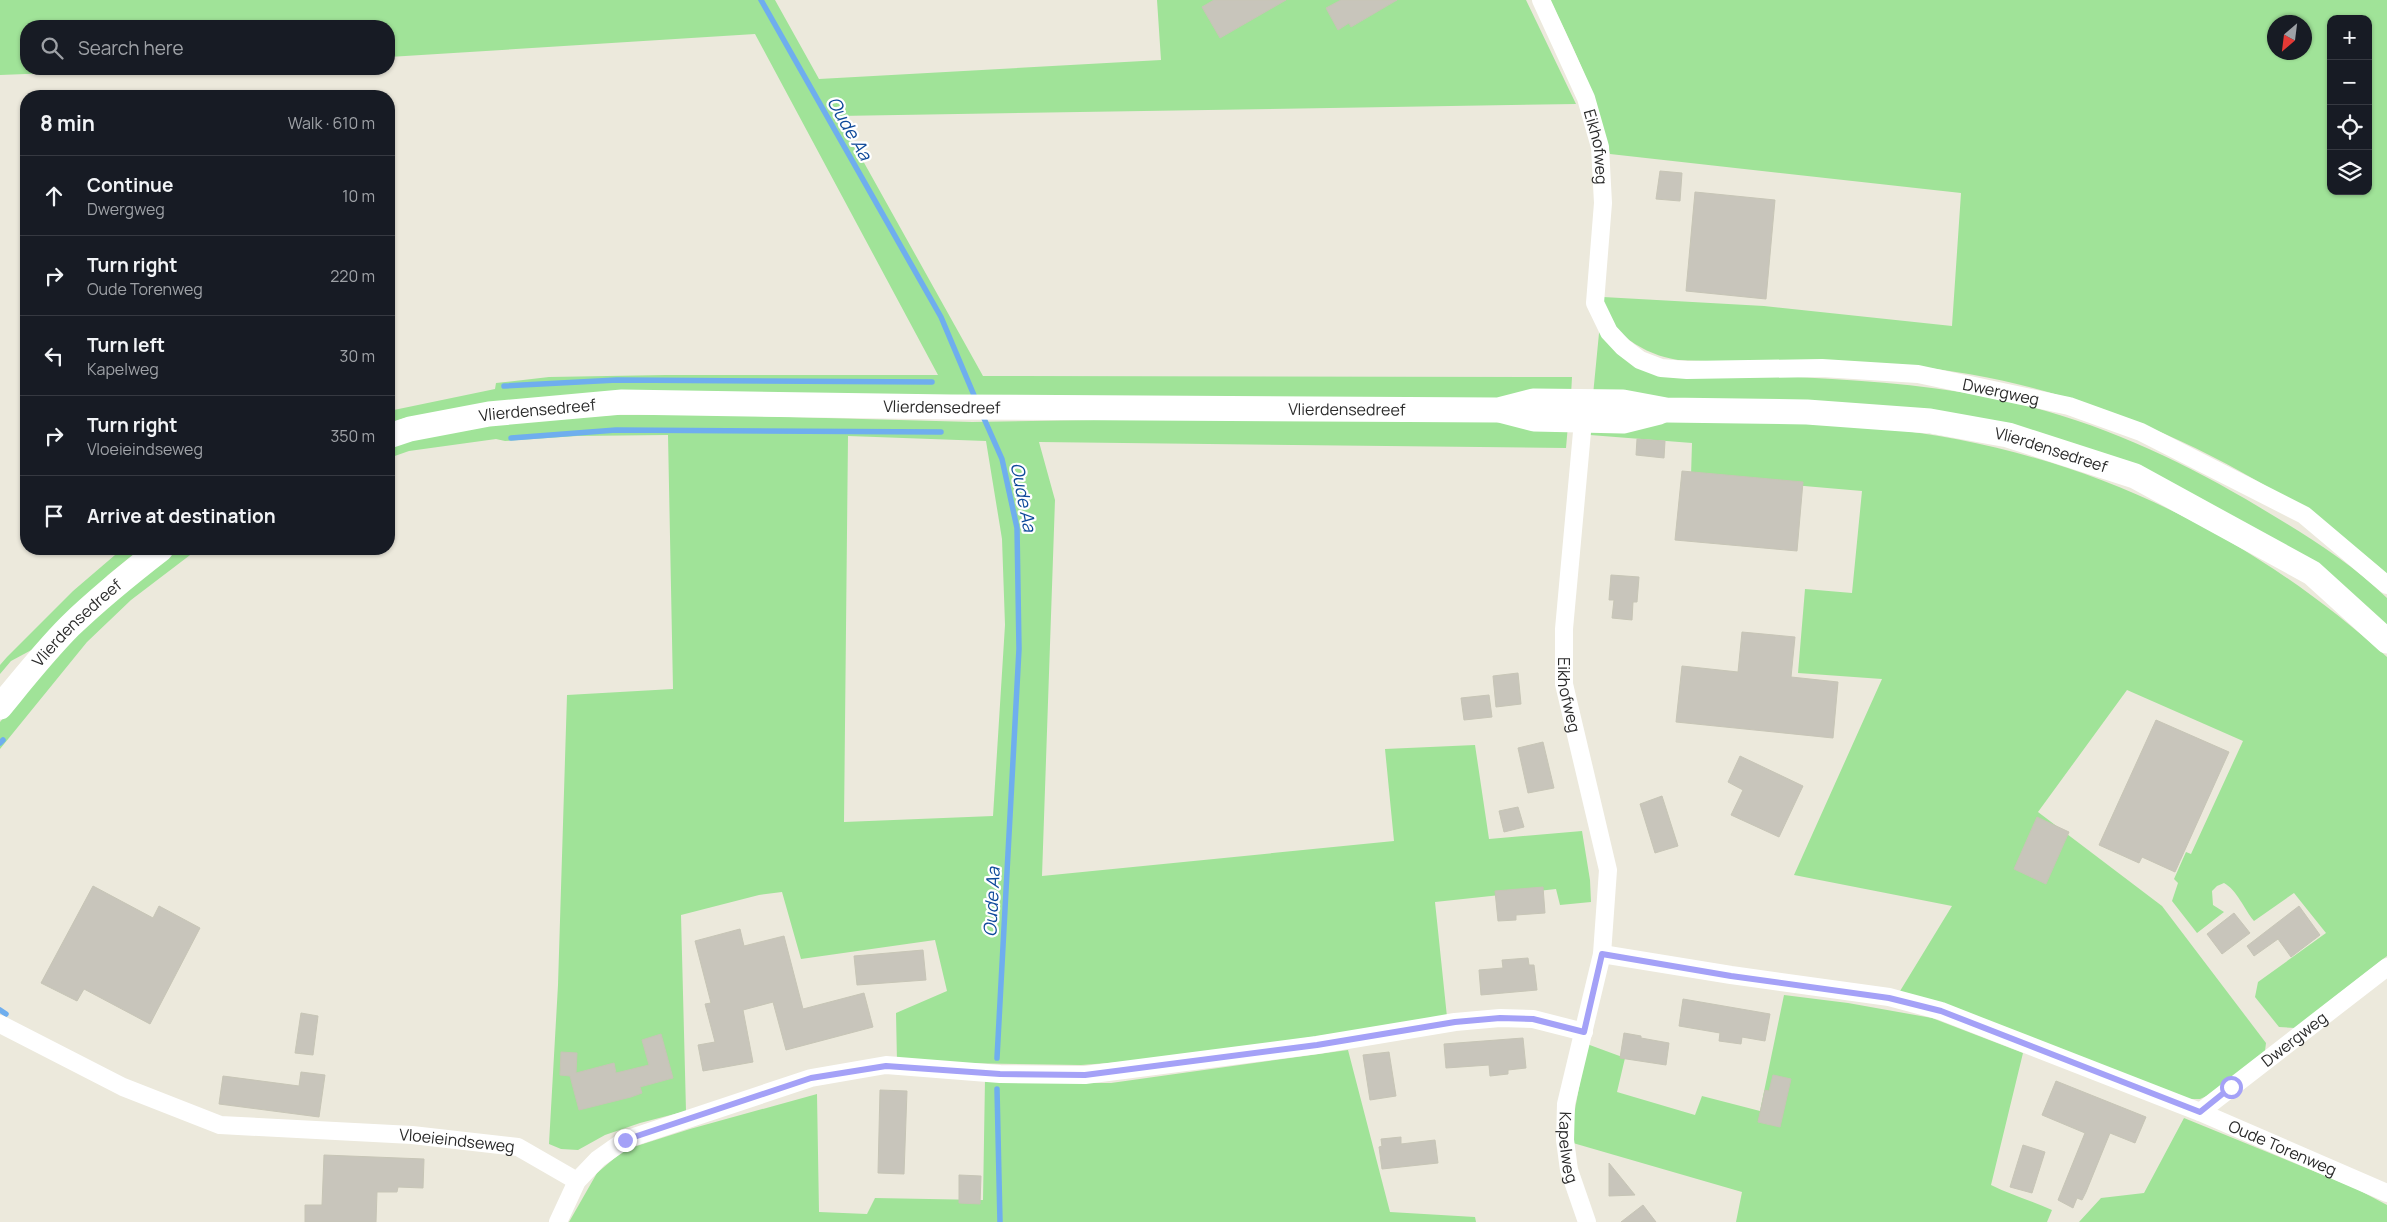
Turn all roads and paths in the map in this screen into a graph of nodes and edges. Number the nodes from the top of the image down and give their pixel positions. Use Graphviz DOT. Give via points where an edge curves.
graph roads {
  1 [pos="1541,0"];
  2 [pos="1595,303"];
  3 [pos="1582,432"];
  4 [pos="395,434"];
  5 [pos="153,555"];
  6 [pos="2387,585"];
  7 [pos="2387,641"];
  8 [pos="0,707"];
  9 [pos="1602,954"];
  10 [pos="2387,967"];
  11 [pos="0,1024"];
  12 [pos="1584,1032"];
  13 [pos="2200,1112"];
  14 [pos="577,1181"];
  15 [pos="2387,1193"];
  16 [pos="558,1222"];
  17 [pos="1587,1222"];
  1 -- 2 [label="street, Eikhofweg" via="1586,98 1600,147 1603,203"];
  2 -- 6 [label="street, Dwergweg" via="1610,332 1623,347 1640,360 1661,368 1822,368 1918,374 2069,406 2141,432 2304,515"];
  3 -- 9 [label="street, Eikhofweg" via="1564,629 1564,684 1608,870"];
  4 -- 7 [label="main road, Vlierdensedreef" via="489,414 622,402 1498,410 1533,401 1584,401 1623,402 1666,410 1807,412 1930,421 2008,435 2135,476 2312,573"];
  5 -- 8 [label="main road, Vlierdensedreef" via="118,582 71,626"];
  9 -- 12 [label="street, Kapelweg"];
  9 -- 13 [label="street, Oude Torenweg" via="1889,998 1941,1011"];
  10 -- 13 [label="street, Dwergweg"];
  11 -- 14 [label="street, Vloeieindseweg" via="123,1087 220,1125 412,1135 518,1147"];
  12 -- 14 [label="street" via="1533,1019 1491,1018 1317,1045 1085,1075 1000,1074 886,1066 811,1078 625,1140 598,1159"];
  12 -- 17 [label="street, Kapelweg" via="1566,1104 1565,1140 1569,1170"];
  13 -- 15 [label="street, Oude Torenweg"];
  14 -- 16 [label="street"];
}
